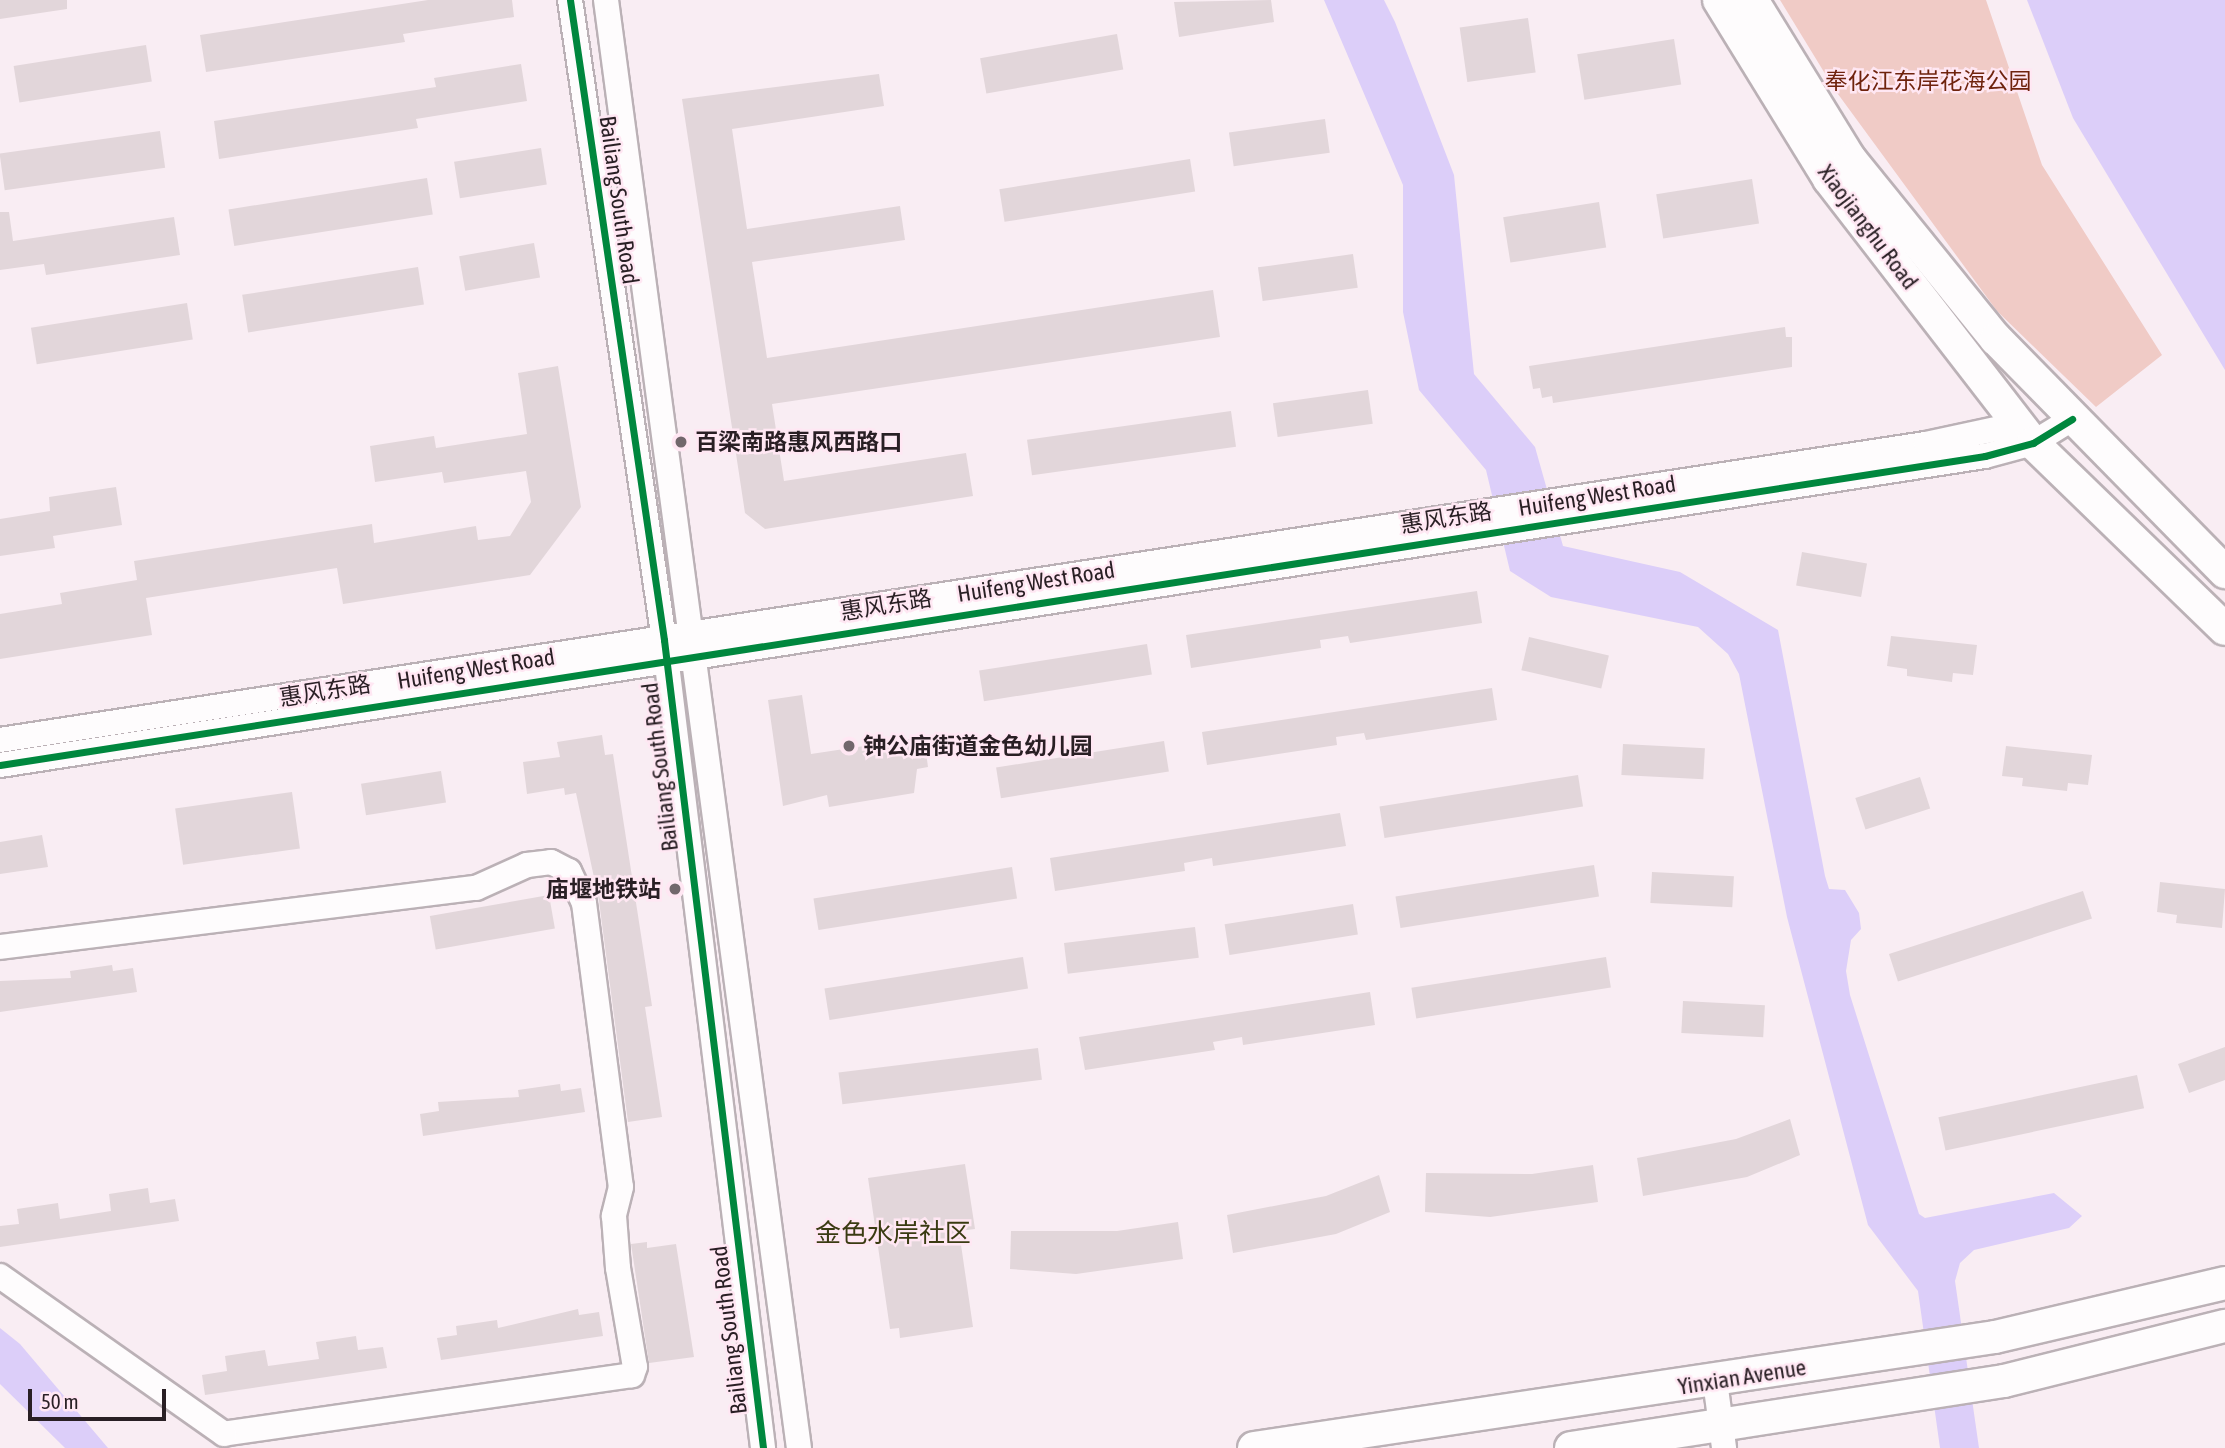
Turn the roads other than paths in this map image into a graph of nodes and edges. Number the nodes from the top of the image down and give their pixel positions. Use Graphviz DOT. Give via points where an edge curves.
graph roads {
  1 [pos="570,0"];
  2 [pos="606,0"];
  3 [pos="1719,0"];
  4 [pos="1752,0"];
  5 [pos="2063,411"];
  6 [pos="2026,434"];
  7 [pos="2225,572"];
  8 [pos="2225,629"];
  9 [pos="692,645"];
  10 [pos="666,650"];
  11 [pos="0,740"];
  12 [pos="0,765"];
  13 [pos="0,947"];
  14 [pos="0,1276"];
  15 [pos="2225,1283"];
  16 [pos="2225,1326"];
  17 [pos="1715,1381"];
  18 [pos="1722,1436"];
  19 [pos="763,1448"];
  20 [pos="799,1448"];
  21 [pos="1254,1448"];
  22 [pos="1571,1448"];
  1 -- 10 [label="street, Bailiang South Road"];
  2 -- 9 [label="street, Bailiang South Road"];
  3 -- 6 [label="main road, Xiaojianghu Road" via="1829,179"];
  4 -- 5 [label="main road, Xiaojianghu Road" via="1850,159"];
  5 -- 6 [label="main road"];
  5 -- 7 [label="main road, Xiaojianghu Road"];
  6 -- 8 [label="main road, Xiaojianghu Road"];
  6 -- 9 [label="street, 惠风东路"];
  9 -- 10 [label="street, 惠风东路"];
  9 -- 20 [label="street, Bailiang South Road"];
  10 -- 11 [label="street, 惠风东路"];
  10 -- 12 [label="street, Huifeng West Road"];
  10 -- 19 [label="street, Bailiang South Road"];
  13 -- 14 [label="street" via="476,888 527,865 551,862 569,871 584,903 621,1187 614,1216 618,1268 635,1367 632,1375 225,1434"];
  15 -- 17 [label="main road, Yinxian Avenue" via="1995,1337"];
  16 -- 18 [label="main road, Yinxian Avenue" via="2004,1381"];
  17 -- 18 [label="street"];
  17 -- 21 [label="main road, Yinxian Avenue"];
  18 -- 22 [label="main road, Yinxian Avenue"];
}
